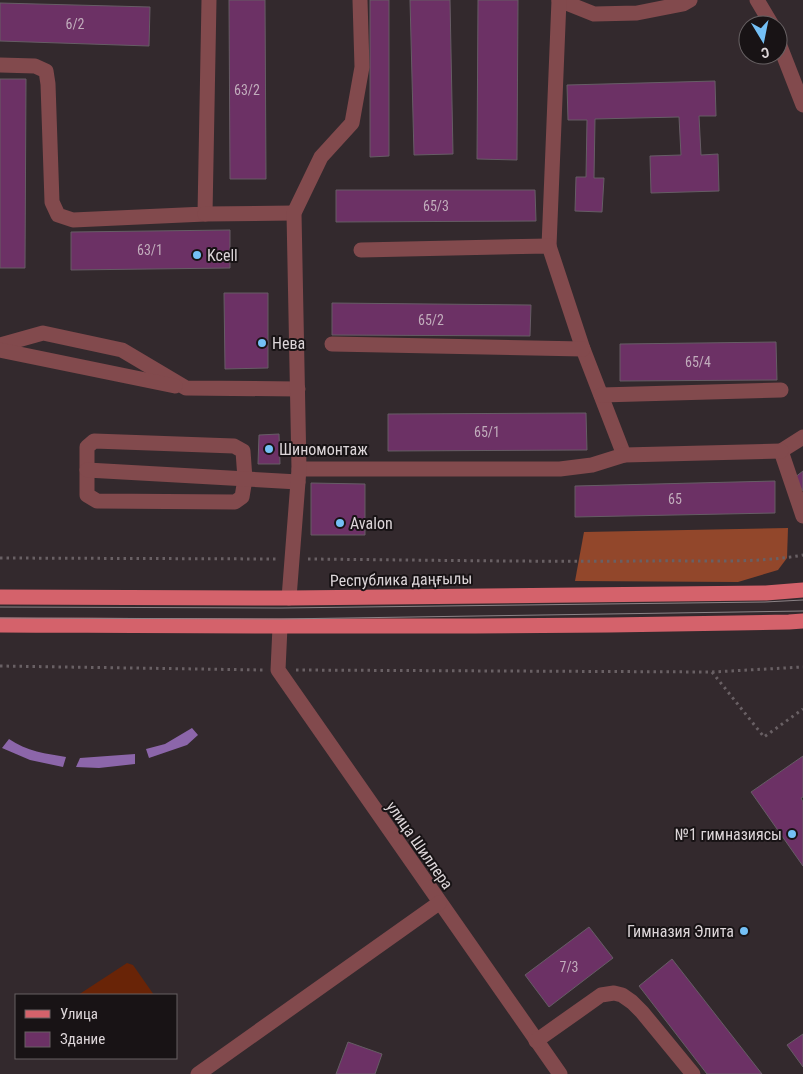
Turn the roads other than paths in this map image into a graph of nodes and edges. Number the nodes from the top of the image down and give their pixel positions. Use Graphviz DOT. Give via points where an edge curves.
graph roads {
  1 [pos="209,0"];
  2 [pos="360,0"];
  3 [pos="559,0"];
  4 [pos="690,0"];
  5 [pos="757,0"];
  6 [pos="766,15"];
  7 [pos="0,65"];
  8 [pos="787,65"];
  9 [pos="803,105"];
  10 [pos="294,213"];
  11 [pos="204,214"];
  12 [pos="549,246"];
  13 [pos="361,250"];
  14 [pos="332,344"];
  15 [pos="0,345"];
  16 [pos="583,349"];
  17 [pos="0,350"];
  18 [pos="186,388"];
  19 [pos="298,388"];
  20 [pos="781,390"];
  21 [pos="601,395"];
  22 [pos="803,437"];
  23 [pos="781,451"];
  24 [pos="624,455"];
  25 [pos="87,470"];
  26 [pos="298,476"];
  27 [pos="245,478"];
  28 [pos="803,516"];
  29 [pos="803,590"];
  30 [pos="0,598"];
  31 [pos="289,598"];
  32 [pos="803,621"];
  33 [pos="0,625"];
  34 [pos="280,626"];
  35 [pos="439,903"];
  36 [pos="536,1041"];
  37 [pos="198,1074"];
  38 [pos="560,1074"];
  39 [pos="693,1074"];
  1 -- 11 [label="street"];
  2 -- 10 [label="street" via="362,67 352,123 321,156"];
  3 -- 4 [label="street" via="594,14 637,13"];
  3 -- 12 [label="street"];
  5 -- 6 [label="street"];
  7 -- 11 [label="street" via="35,66 46,71 52,202 58,215 73,220"];
  8 -- 9 [label="street"];
  10 -- 11 [label="street"];
  10 -- 19 [label="street"];
  12 -- 13 [label="street"];
  12 -- 16 [label="street"];
  14 -- 16 [label="street"];
  15 -- 18 [label="street" via="43,333 122,350"];
  16 -- 21 [label="street"];
  17 -- 18 [label="street"];
  18 -- 19 [label="street"];
  19 -- 26 [label="street"];
  20 -- 21 [label="street"];
  21 -- 24 [label="street"];
  22 -- 23 [label="street"];
  23 -- 24 [label="street"];
  23 -- 28 [label="street"];
  24 -- 26 [label="street" via="592,465 560,469"];
  25 -- 27 [label="street"];
  25 -- 27 [label="street" via="87,495 97,501 235,502 242,497"];
  25 -- 27 [label="street" via="87,447 94,441 234,446 243,451"];
  26 -- 27 [label="street"];
  26 -- 31 [label="street"];
  29 -- 31 [label="main road, Республика даңғылы"];
  30 -- 31 [label="main road, Республика даңғылы"];
  32 -- 34 [label="main road" via="672,625"];
  33 -- 34 [label="main road"];
  34 -- 35 [label="street, улица Шиллера" via="278,670"];
  35 -- 36 [label="street, улица Шиллера"];
  35 -- 37 [label="street"];
  36 -- 38 [label="street, улица Шиллера"];
  36 -- 39 [label="street" via="601,995 614,993 622,995 642,1012"];
}
